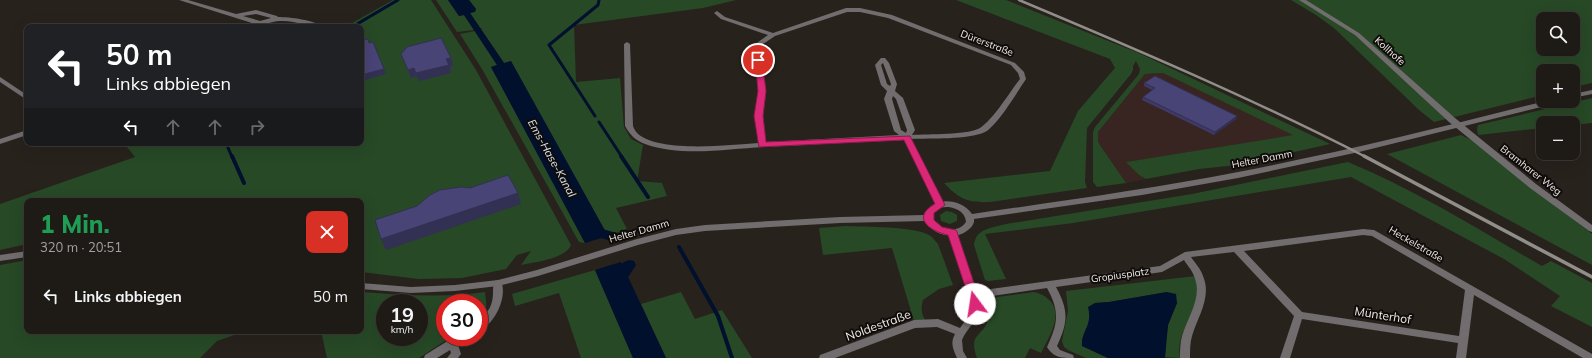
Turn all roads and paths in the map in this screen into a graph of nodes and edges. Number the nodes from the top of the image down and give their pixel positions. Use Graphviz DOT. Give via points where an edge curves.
graph roads {
  1 [pos="182,0"];
  2 [pos="1302,0"];
  3 [pos="717,13"];
  4 [pos="234,16"];
  5 [pos="278,18"];
  6 [pos="259,23"];
  7 [pos="309,24"];
  8 [pos="773,35"];
  9 [pos="627,44"];
  10 [pos="0,79"];
  11 [pos="1592,92"];
  12 [pos="1580,95"];
  13 [pos="24,96"];
  14 [pos="1536,106"];
  15 [pos="1458,125"];
  16 [pos="24,133"];
  17 [pos="906,138"];
  18 [pos="0,142"];
  19 [pos="762,145"];
  20 [pos="941,205"];
  21 [pos="970,217"];
  22 [pos="928,218"];
  23 [pos="1592,229"];
  24 [pos="952,232"];
  25 [pos="1237,249"];
  26 [pos="24,254"];
  27 [pos="1185,255"];
  28 [pos="0,258"];
  29 [pos="498,283"];
  30 [pos="1050,285"];
  31 [pos="364,286"];
  32 [pos="1470,288"];
  33 [pos="973,295"];
  34 [pos="1299,315"];
  35 [pos="488,318"];
  36 [pos="960,332"];
  37 [pos="1463,340"];
  38 [pos="447,346"];
  39 [pos="453,346"];
  40 [pos="429,358"];
  41 [pos="452,358"];
  42 [pos="824,358"];
  43 [pos="962,358"];
  44 [pos="1069,358"];
  45 [pos="1185,358"];
  46 [pos="1285,358"];
  47 [pos="1461,358"];
  48 [pos="1591,358"];
  1 -- 4 [label="street"];
  2 -- 15 [label="street, Kollhofe" via="1357,34"];
  3 -- 8 [label="street" via="723,18"];
  4 -- 5 [label="street" via="256,12"];
  4 -- 6 [label="street"];
  5 -- 6 [label="street"];
  5 -- 7 [label="street"];
  8 -- 17 [label="street, Dürerstraße" via="846,10 860,10 890,16 1014,64 1021,72 1022,79 991,123 982,130 969,134"];
  8 -- 19 [label="street" via="757,45 762,91 759,116"];
  9 -- 19 [label="street, Dürerstraße" via="629,126 635,135 668,147 723,148"];
  10 -- 13 [label="street"];
  11 -- 12 [label="street"];
  14 -- 15 [label="street, Helter Damm"];
  15 -- 21 [label="street, Helter Damm" via="1359,150 1238,175"];
  15 -- 23 [label="street, Bramharer Weg" via="1533,186"];
  16 -- 18 [label="street"];
  17 -- 17 [label="street" via="898,131 888,99 891,91 900,98 911,130"];
  17 -- 19 [label="street, Dürerstraße"];
  17 -- 20 [label="street"];
  20 -- 21 [label="street" via="957,206"];
  20 -- 22 [label="street" via="930,211"];
  21 -- 24 [label="street" via="967,227"];
  22 -- 24 [label="street" via="936,228"];
  22 -- 29 [label="street, Helter Damm" via="795,222 676,232"];
  24 -- 33 [label="street"];
  25 -- 27 [label="street, Heckelstraße"];
  25 -- 32 [label="street, Heckelstraße" via="1363,232 1374,233"];
  25 -- 34 [label="street"];
  26 -- 28 [label="street"];
  27 -- 30 [label="street, Gropiusplatz" via="1162,269"];
  27 -- 45 [label="street" via="1200,276 1201,293 1198,309 1186,336 1183,350"];
  29 -- 31 [label="street, Helter Damm" via="410,290"];
  29 -- 35 [label="street" via="496,307"];
  30 -- 33 [label="street, Gropiusplatz"];
  30 -- 44 [label="street" via="1063,312 1060,331 1052,347 1057,353"];
  32 -- 37 [label="street"];
  32 -- 48 [label="street, Heckelstraße"];
  33 -- 36 [label="street" via="974,312"];
  34 -- 37 [label="street, Münterhof"];
  34 -- 46 [label="street"];
  36 -- 42 [label="street, Noldestraße" via="938,323 914,324"];
  36 -- 43 [label="street" via="957,340"];
  37 -- 47 [label="street"];
  38 -- 40 [label="street"];
  39 -- 41 [label="street" via="456,354"];
}
